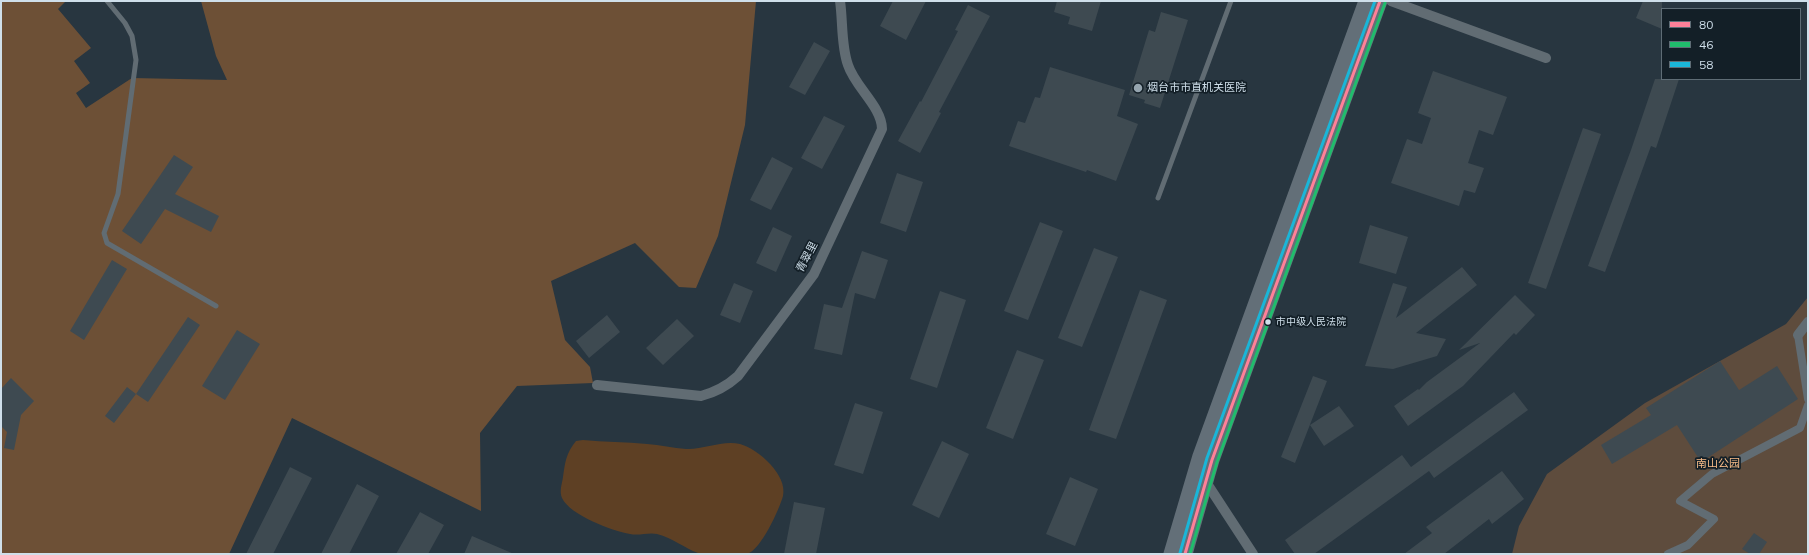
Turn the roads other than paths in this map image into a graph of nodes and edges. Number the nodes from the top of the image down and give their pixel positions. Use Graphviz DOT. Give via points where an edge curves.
graph roads {
  1 [pos="107,1"];
  2 [pos="840,1"];
  3 [pos="1231,1"];
  4 [pos="1366,1"];
  5 [pos="1380,1"];
  6 [pos="1391,1"];
  7 [pos="1546,58"];
  8 [pos="1158,198"];
  9 [pos="216,306"];
  10 [pos="1808,322"];
  11 [pos="1798,335"];
  12 [pos="597,385"];
  13 [pos="1808,399"];
  14 [pos="1808,404"];
  15 [pos="1200,479"];
  16 [pos="1171,554"];
  17 [pos="1185,554"];
  18 [pos="1253,554"];
  19 [pos="1668,554"];
  1 -- 9 [label="lane" via="126,22 132,36 136,60 118,194 104,233 107,244"];
  2 -- 12 [label="street, 青翠里" via="847,65 879,115 882,129 814,274 738,376 715,392 701,396"];
  3 -- 8 [label="lane"];
  4 -- 15 [label="main road" via="1202,448"];
  5 -- 15 [label="main road" via="1212,460"];
  6 -- 7 [label="street"];
  10 -- 11 [label="street"];
  11 -- 13 [label="street"];
  14 -- 19 [label="street" via="1800,428 1712,474 1680,501 1714,519 1688,545"];
  15 -- 16 [label="main road"];
  15 -- 17 [label="main road"];
  15 -- 18 [label="street"];
}
